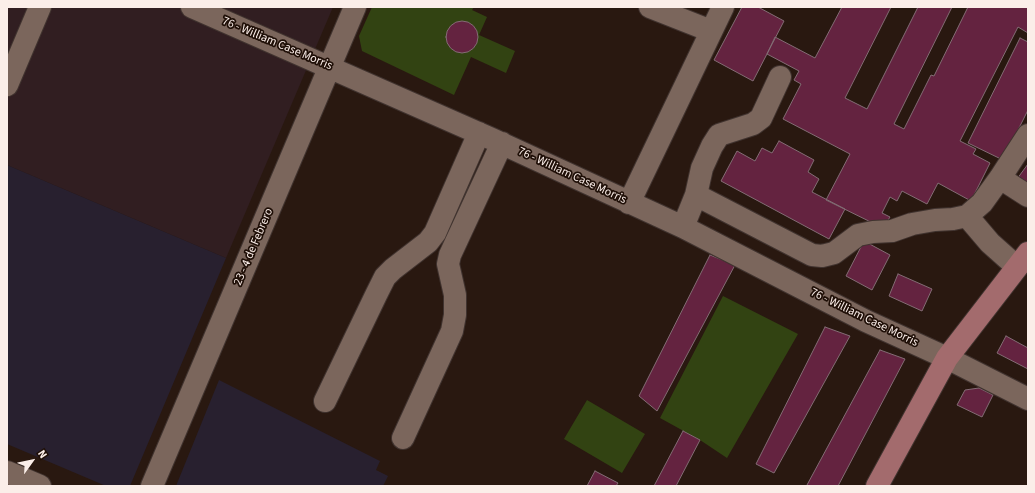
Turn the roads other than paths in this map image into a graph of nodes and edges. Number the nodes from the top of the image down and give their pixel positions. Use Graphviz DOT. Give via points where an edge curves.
graph roads {
  1 [pos="40,7"];
  2 [pos="192,7"];
  3 [pos="355,7"];
  4 [pos="650,7"];
  5 [pos="723,7"];
  6 [pos="712,31"];
  7 [pos="330,67"];
  8 [pos="780,78"];
  9 [pos="7,85"];
  10 [pos="479,133"];
  11 [pos="1028,135"];
  12 [pos="502,143"];
  13 [pos="1000,178"];
  14 [pos="696,195"];
  15 [pos="1028,196"];
  16 [pos="629,203"];
  17 [pos="967,216"];
  18 [pos="683,228"];
  19 [pos="1023,260"];
  20 [pos="947,358"];
  21 [pos="1028,399"];
  22 [pos="325,401"];
  23 [pos="403,438"];
  24 [pos="7,472"];
  25 [pos="40,486"];
  26 [pos="152,486"];
  27 [pos="877,486"];
  1 -- 9 [label="street"];
  2 -- 7 [label="street, 76 - William Case Morris"];
  3 -- 7 [label="street, 23 - 4 de Febrero"];
  4 -- 6 [label="street"];
  5 -- 6 [label="street"];
  6 -- 16 [label="street"];
  7 -- 10 [label="street, 76 - William Case Morris"];
  7 -- 26 [label="street, 23 - 4 de Febrero"];
  8 -- 14 [label="street" via="761,118 753,124 719,135 702,168"];
  10 -- 12 [label="street, 76 - William Case Morris"];
  10 -- 22 [label="street" via="435,233 428,242 385,277"];
  11 -- 13 [label="street"];
  12 -- 16 [label="street, 76 - William Case Morris"];
  12 -- 23 [label="street" via="450,255 448,264 455,295 452,331"];
  13 -- 15 [label="street"];
  13 -- 17 [label="street" via="982,203"];
  14 -- 17 [label="street" via="812,255 822,256 834,253 858,235"];
  14 -- 18 [label="street"];
  16 -- 18 [label="street, 76 - William Case Morris"];
  17 -- 19 [label="street" via="990,243"];
  18 -- 20 [label="street, 76 - William Case Morris" via="866,321"];
  19 -- 20 [label="main road"];
  20 -- 21 [label="street, 76 - William Case Morris"];
  20 -- 27 [label="main road"];
  24 -- 25 [label="street"];
}
